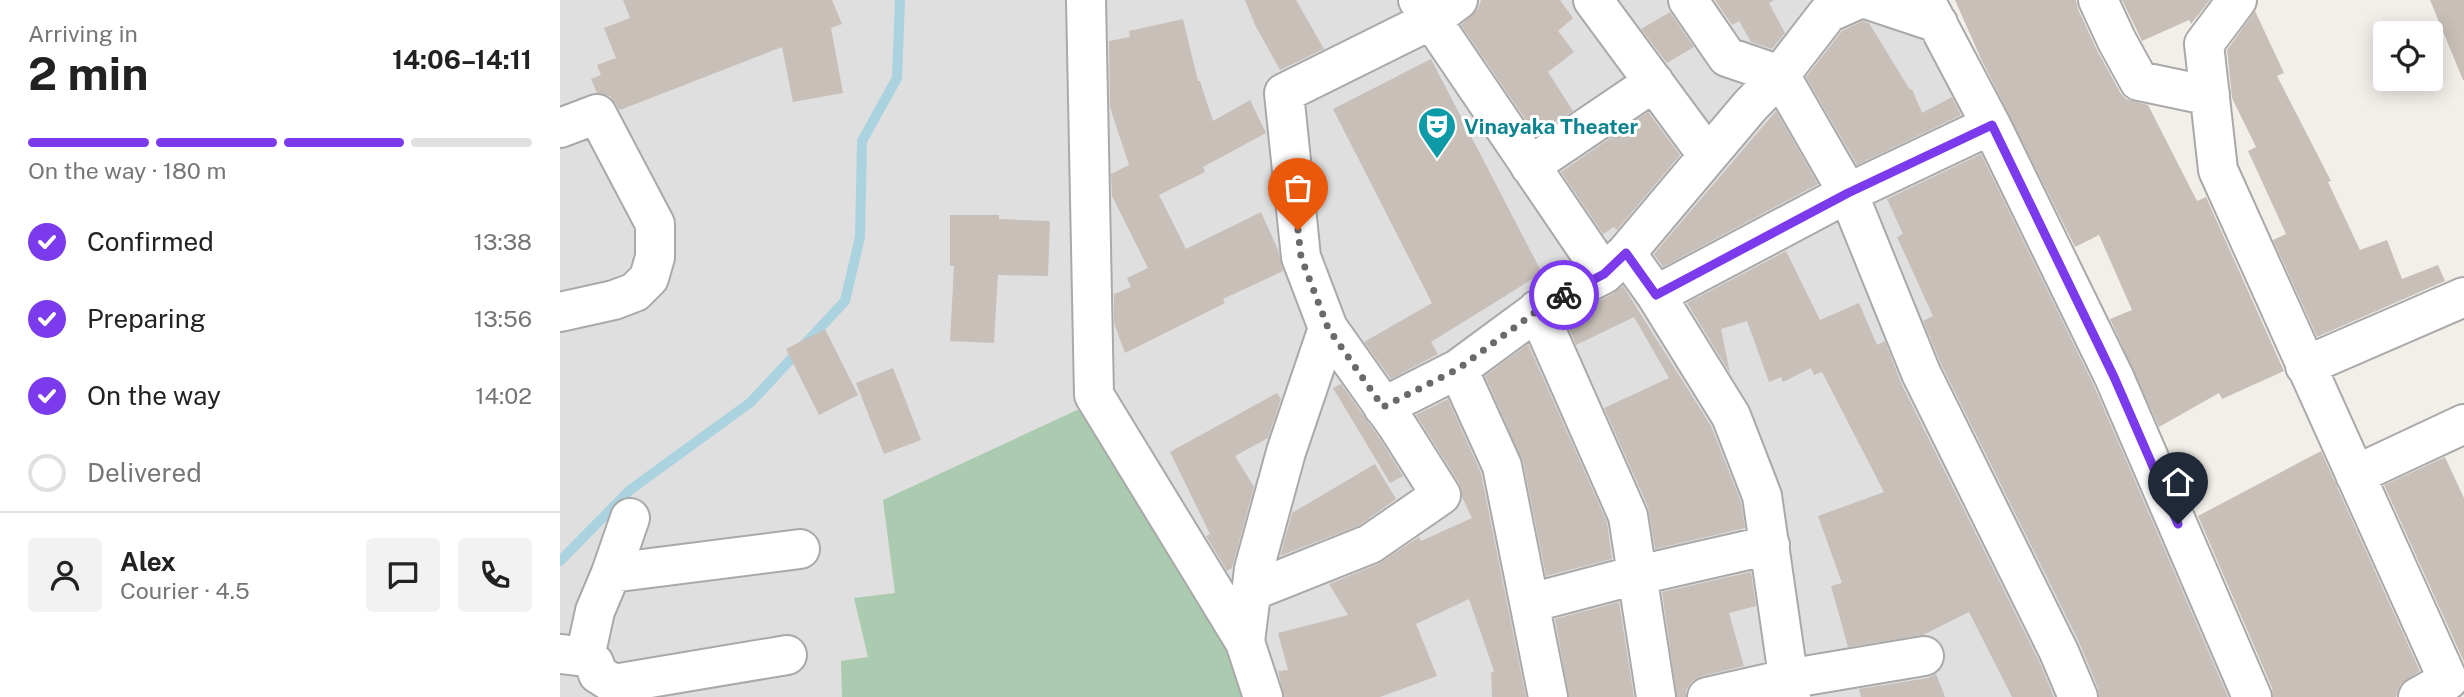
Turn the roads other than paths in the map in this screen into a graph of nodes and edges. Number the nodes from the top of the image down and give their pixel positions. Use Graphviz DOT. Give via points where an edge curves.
graph roads {
  1 [pos="1086,0"];
  2 [pos="1593,0"];
  3 [pos="1688,0"];
  4 [pos="1857,0"];
  5 [pos="1870,0"];
  6 [pos="2098,0"];
  7 [pos="2237,0"];
  8 [pos="1435,7"];
  9 [pos="1932,11"];
  10 [pos="1780,75"];
  11 [pos="1654,82"];
  12 [pos="2210,94"];
  13 [pos="1992,125"];
  14 [pos="560,128"];
  15 [pos="1708,156"];
  16 [pos="1530,166"];
  17 [pos="1848,193"];
  18 [pos="1615,263"];
  19 [pos="1656,295"];
  20 [pos="2464,297"];
  21 [pos="1537,310"];
  22 [pos="560,312"];
  23 [pos="1328,328"];
  24 [pos="2305,366"];
  25 [pos="1458,369"];
  26 [pos="1383,407"];
  27 [pos="2464,424"];
  28 [pos="2355,475"];
  29 [pos="630,517"];
  30 [pos="1770,545"];
  31 [pos="800,549"];
  32 [pos="611,573"];
  33 [pos="1637,575"];
  34 [pos="1252,591"];
  35 [pos="1530,603"];
  36 [pos="1245,642"];
  37 [pos="787,655"];
  38 [pos="1924,656"];
  39 [pos="580,658"];
  40 [pos="560,684"];
  41 [pos="1789,688"];
  42 [pos="2441,691"];
  43 [pos="1263,697"];
  44 [pos="1548,697"];
  45 [pos="1656,697"];
  46 [pos="1707,697"];
  47 [pos="2078,697"];
  48 [pos="2252,697"];
  1 -- 36 [label="street" via="1094,395"];
  2 -- 11 [label="street"];
  3 -- 10 [label="street" via="1727,57"];
  4 -- 10 [label="street" via="1828,13"];
  5 -- 9 [label="street"];
  6 -- 12 [label="street" via="2139,80"];
  7 -- 12 [label="street" via="2204,44"];
  8 -- 16 [label="street"];
  8 -- 23 [label="street" via="1284,93 1301,257"];
  9 -- 13 [label="street"];
  10 -- 15 [label="street"];
  10 -- 17 [label="street"];
  11 -- 15 [label="street"];
  11 -- 16 [label="street"];
  12 -- 24 [label="street" via="2218,170"];
  13 -- 17 [label="street"];
  13 -- 48 [label="street" via="2114,377"];
  14 -- 22 [label="street" via="597,114 655,224 655,257 649,278 635,292"];
  15 -- 18 [label="street"];
  16 -- 18 [label="street"];
  17 -- 19 [label="street"];
  17 -- 47 [label="street" via="1922,373"];
  18 -- 19 [label="street"];
  18 -- 21 [label="street"];
  19 -- 30 [label="street" via="1731,415 1762,496"];
  20 -- 24 [label="street"];
  21 -- 25 [label="street"];
  21 -- 33 [label="street" via="1628,516"];
  23 -- 26 [label="street"];
  23 -- 34 [label="street" via="1286,452"];
  24 -- 28 [label="street"];
  25 -- 26 [label="street"];
  25 -- 35 [label="street" via="1502,466"];
  26 -- 34 [label="street" via="1441,495 1370,544"];
  27 -- 28 [label="street"];
  28 -- 42 [label="street"];
  29 -- 32 [label="street"];
  30 -- 33 [label="street"];
  30 -- 41 [label="street"];
  31 -- 32 [label="street"];
  32 -- 39 [label="street"];
  33 -- 35 [label="street"];
  33 -- 45 [label="street"];
  34 -- 36 [label="street"];
  35 -- 44 [label="street"];
  36 -- 43 [label="street"];
  37 -- 39 [label="street" via="614,684"];
  38 -- 41 [label="street"];
  39 -- 40 [label="street"];
  41 -- 46 [label="street"];
}
